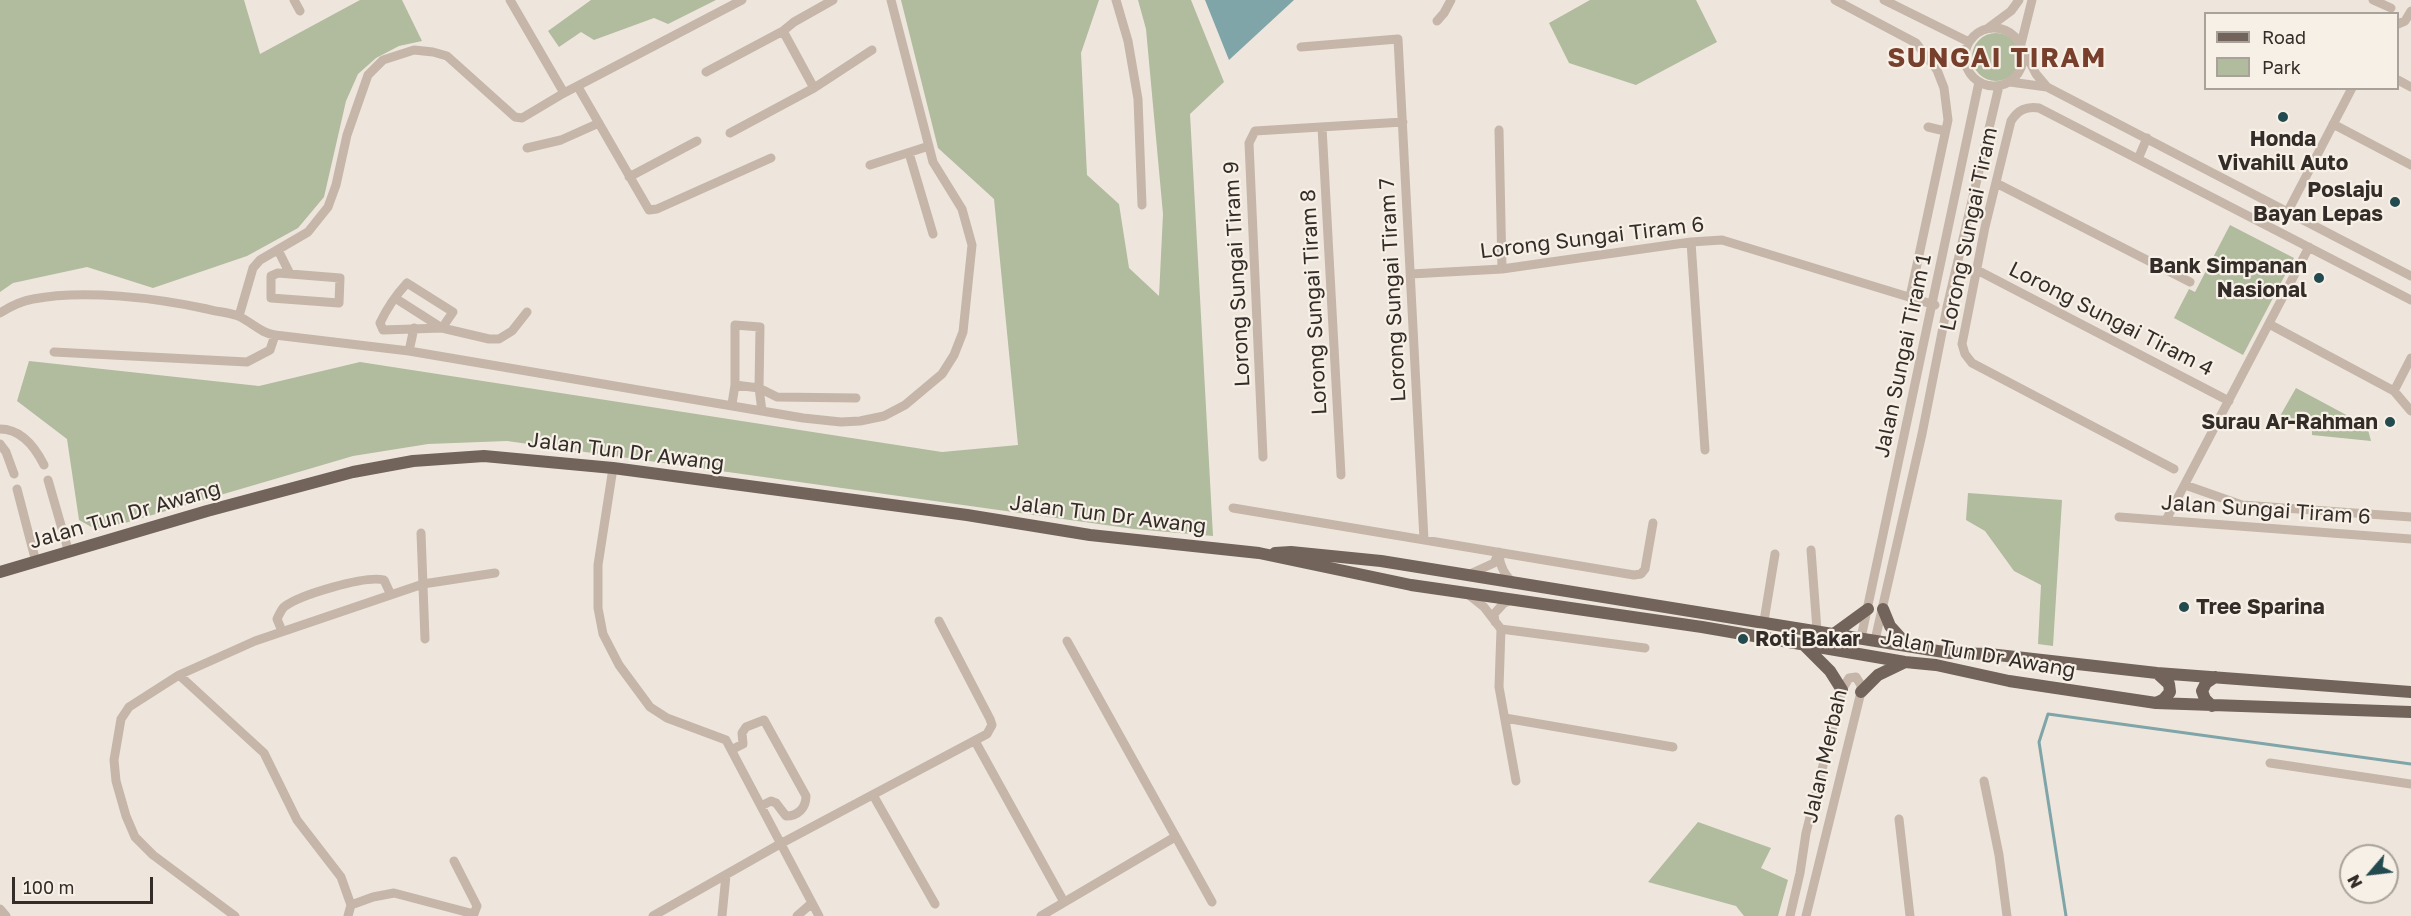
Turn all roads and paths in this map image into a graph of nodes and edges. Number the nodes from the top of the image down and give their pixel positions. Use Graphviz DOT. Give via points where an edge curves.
graph roads {
  1 [pos="294,0"];
  2 [pos="510,0"];
  3 [pos="742,0"];
  4 [pos="833,0"];
  5 [pos="891,0"];
  6 [pos="1116,0"];
  7 [pos="1451,0"];
  8 [pos="1834,0"];
  9 [pos="1884,0"];
  10 [pos="2019,0"];
  11 [pos="2032,0"];
  12 [pos="2373,0"];
  13 [pos="2391,7"];
  14 [pos="2411,10"];
  15 [pos="300,11"];
  16 [pos="1437,21"];
  17 [pos="2399,23"];
  18 [pos="1988,28"];
  19 [pos="783,31"];
  20 [pos="1969,42"];
  21 [pos="1301,47"];
  22 [pos="2022,47"];
  23 [pos="872,50"];
  24 [pos="706,72"];
  25 [pos="1979,82"];
  26 [pos="2010,82"];
  27 [pos="1999,86"];
  28 [pos="578,87"];
  29 [pos="2047,87"];
  30 [pos="814,88"];
  31 [pos="2351,90"];
  32 [pos="564,93"];
  33 [pos="1403,122"];
  34 [pos="599,123"];
  35 [pos="2333,124"];
  36 [pos="1322,127"];
  37 [pos="1928,127"];
  38 [pos="1499,130"];
  39 [pos="1946,131"];
  40 [pos="730,133"];
  41 [pos="2147,138"];
  42 [pos="697,141"];
  43 [pos="929,146"];
  44 [pos="527,148"];
  45 [pos="909,153"];
  46 [pos="771,158"];
  47 [pos="2138,159"];
  48 [pos="870,165"];
  49 [pos="2411,165"];
  50 [pos="629,177"];
  51 [pos="1996,183"];
  52 [pos="1142,205"];
  53 [pos="2288,211"];
  54 [pos="933,234"];
  55 [pos="1691,242"];
  56 [pos="2309,247"];
  57 [pos="278,250"];
  58 [pos="1502,269"];
  59 [pos="1977,270"];
  60 [pos="290,274"];
  61 [pos="1411,274"];
  62 [pos="2411,276"];
  63 [pos="2190,282"];
  64 [pos="1910,297"];
  65 [pos="394,298"];
  66 [pos="2411,300"];
  67 [pos="1932,304"];
  68 [pos="1947,307"];
  69 [pos="527,312"];
  70 [pos="0,313"];
  71 [pos="238,316"];
  72 [pos="2269,324"];
  73 [pos="414,328"];
  74 [pos="442,328"];
  75 [pos="395,329"];
  76 [pos="274,335"];
  77 [pos="392,348"];
  78 [pos="409,351"];
  79 [pos="54,352"];
  80 [pos="2411,358"];
  81 [pos="735,385"];
  82 [pos="759,388"];
  83 [pos="2394,391"];
  84 [pos="856,398"];
  85 [pos="2229,400"];
  86 [pos="732,404"];
  87 [pos="762,411"];
  88 [pos="2411,411"];
  89 [pos="0,429"];
  90 [pos="0,444"];
  91 [pos="1705,450"];
  92 [pos="1263,457"];
  93 [pos="44,465"];
  94 [pos="613,468"];
  95 [pos="2174,469"];
  96 [pos="14,474"];
  97 [pos="1341,475"];
  98 [pos="48,480"];
  99 [pos="2184,485"];
  100 [pos="17,489"];
  101 [pos="1233,508"];
  102 [pos="2119,517"];
  103 [pos="2411,517"];
  104 [pos="2166,520"];
  105 [pos="1653,523"];
  106 [pos="421,532"];
  107 [pos="2411,539"];
  108 [pos="1424,540"];
  109 [pos="1811,550"];
  110 [pos="1499,552"];
  111 [pos="69,553"];
  112 [pos="1259,553"];
  113 [pos="1775,554"];
  114 [pos="36,562"];
  115 [pos="0,572"];
  116 [pos="495,573"];
  117 [pos="1467,575"];
  118 [pos="423,584"];
  119 [pos="1514,584"];
  120 [pos="1467,594"];
  121 [pos="391,595"];
  122 [pos="1511,600"];
  123 [pos="1868,609"];
  124 [pos="1883,609"];
  125 [pos="939,621"];
  126 [pos="1764,621"];
  127 [pos="1498,625"];
  128 [pos="1817,630"];
  129 [pos="282,631"];
  130 [pos="1835,633"];
  131 [pos="1861,638"];
  132 [pos="425,639"];
  133 [pos="1875,640"];
  134 [pos="1067,641"];
  135 [pos="1804,645"];
  136 [pos="1908,646"];
  137 [pos="1645,648"];
  138 [pos="1905,662"];
  139 [pos="2157,673"];
  140 [pos="179,675"];
  141 [pos="2215,676"];
  142 [pos="1842,690"];
  143 [pos="1861,692"];
  144 [pos="2411,692"];
  145 [pos="2156,703"];
  146 [pos="2212,706"];
  147 [pos="2411,712"];
  148 [pos="1505,718"];
  149 [pos="975,741"];
  150 [pos="1673,747"];
  151 [pos="733,749"];
  152 [pos="2270,763"];
  153 [pos="1516,781"];
  154 [pos="1984,781"];
  155 [pos="2411,784"];
  156 [pos="873,795"];
  157 [pos="761,806"];
  158 [pos="1899,819"];
  159 [pos="1175,837"];
  160 [pos="780,844"];
  161 [pos="454,861"];
  162 [pos="726,874"];
  163 [pos="1064,902"];
  164 [pos="1212,902"];
  165 [pos="812,903"];
  166 [pos="935,904"];
  167 [pos="351,905"];
  168 [pos="0,909"];
  169 [pos="6,916"];
  170 [pos="235,916"];
  171 [pos="348,916"];
  172 [pos="653,916"];
  173 [pos="722,916"];
  174 [pos="796,916"];
  175 [pos="819,916"];
  176 [pos="1041,916"];
  177 [pos="1791,916"];
  178 [pos="1806,916"];
  179 [pos="1910,916"];
  180 [pos="2007,916"];
  1 -- 15 [label="street"];
  2 -- 32 [label="street"];
  3 -- 28 [label="street"];
  4 -- 19 [label="street"];
  5 -- 43 [label="street"];
  6 -- 52 [label="street" via="1138,99"];
  7 -- 16 [label="street"];
  8 -- 39 [label="street" via="1916,43 1937,70 1944,88 1948,107"];
  9 -- 20 [label="street"];
  10 -- 18 [label="street"];
  11 -- 22 [label="street"];
  12 -- 13 [label="street"];
  14 -- 17 [label="street"];
  18 -- 20 [label="street"];
  18 -- 22 [label="street" via="2007,30"];
  19 -- 24 [label="street"];
  19 -- 30 [label="street"];
  20 -- 25 [label="street" via="1967,69"];
  21 -- 33 [label="street, Lorong Sungai Tiram 7" via="1398,39"];
  22 -- 26 [label="street" via="2022,69"];
  22 -- 29 [label="street"];
  23 -- 30 [label="street"];
  25 -- 27 [label="street"];
  25 -- 67 [label="street, Jalan Sungai Tiram 1"];
  26 -- 27 [label="street"];
  26 -- 29 [label="street"];
  27 -- 68 [label="street, Jalan Sungai Tiram 1"];
  28 -- 32 [label="street"];
  28 -- 34 [label="street"];
  29 -- 41 [label="street"];
  30 -- 40 [label="street"];
  31 -- 35 [label="street"];
  32 -- 57 [label="street" via="522,118 515,117 447,56 414,50 382,60 368,75 328,207 308,232"];
  33 -- 36 [label="street, Lorong Sungai Tiram 9"];
  33 -- 61 [label="street, Lorong Sungai Tiram 7"];
  34 -- 44 [label="street" via="569,137"];
  34 -- 50 [label="street"];
  35 -- 49 [label="street"];
  35 -- 53 [label="street"];
  36 -- 92 [label="street, Lorong Sungai Tiram 9" via="1255,131 1248,143"];
  36 -- 97 [label="street, Lorong Sungai Tiram 8"];
  37 -- 39 [label="street"];
  38 -- 58 [label="street"];
  39 -- 64 [label="street"];
  41 -- 47 [label="street"];
  41 -- 53 [label="street"];
  42 -- 50 [label="street"];
  43 -- 45 [label="street"];
  43 -- 87 [label="street" via="937,170 962,209 972,245 963,332 954,355 942,374 922,392 884,416 841,422"];
  45 -- 48 [label="street"];
  45 -- 54 [label="street"];
  46 -- 50 [label="street" via="653,210 645,206"];
  47 -- 51 [label="street, Lorong Sungai Tiram" via="2032,107 2017,112 2011,121"];
  47 -- 56 [label="street, Lorong Sungai Tiram"];
  51 -- 59 [label="street, Lorong Sungai Tiram"];
  51 -- 63 [label="street"];
  53 -- 62 [label="street"];
  55 -- 58 [label="street, Lorong Sungai Tiram 6"];
  55 -- 64 [label="street, Lorong Sungai Tiram 6" via="1722,240"];
  55 -- 91 [label="street"];
  56 -- 66 [label="street, Lorong Sungai Tiram"];
  56 -- 72 [label="street"];
  57 -- 60 [label="street"];
  57 -- 71 [label="street" via="253,268"];
  58 -- 61 [label="street, Lorong Sungai Tiram 6"];
  59 -- 85 [label="street, Lorong Sungai Tiram 4"];
  59 -- 95 [label="street, Lorong Sungai Tiram" via="1962,344 1972,363"];
  60 -- 60 [label="street" via="271,276 271,298 339,303 340,279"];
  61 -- 108 [label="street, Lorong Sungai Tiram 7"];
  64 -- 67 [label="street, Lorong Sungai Tiram 6"];
  65 -- 74 [label="street"];
  65 -- 74 [label="street" via="407,283 453,312"];
  65 -- 75 [label="street" via="381,323 383,330"];
  67 -- 68 [label="street, Lorong Sungai Tiram 6"];
  67 -- 123 [label="street, Jalan Sungai Tiram 1"];
  68 -- 124 [label="street, Jalan Sungai Tiram 1"];
  69 -- 74 [label="street" via="512,332 499,339"];
  70 -- 71 [label="street" via="13,304 59,295 185,304"];
  71 -- 76 [label="street"];
  72 -- 83 [label="street"];
  72 -- 85 [label="street"];
  73 -- 74 [label="street"];
  73 -- 75 [label="street"];
  73 -- 78 [label="street"];
  75 -- 77 [label="street"];
  76 -- 77 [label="street"];
  76 -- 79 [label="street" via="270,350 247,363"];
  77 -- 78 [label="street"];
  78 -- 86 [label="street"];
  80 -- 83 [label="street"];
  81 -- 82 [label="street"];
  81 -- 82 [label="street" via="735,325 760,327"];
  81 -- 86 [label="street"];
  82 -- 84 [label="street" via="777,397"];
  82 -- 87 [label="street"];
  83 -- 88 [label="street"];
  85 -- 99 [label="street"];
  86 -- 87 [label="street"];
  89 -- 93 [label="street" via="10,429 24,438 36,449"];
  90 -- 96 [label="street"];
  94 -- 111 [label="main road, Jalan Tun Dr Awang" via="484,456 413,461 353,472 207,511"];
  94 -- 112 [label="main road, Jalan Tun Dr Awang" via="1090,535"];
  94 -- 151 [label="street" via="598,565 598,608 603,634 650,707 667,718 721,736"];
  98 -- 111 [label="street"];
  99 -- 103 [label="street" via="2242,505"];
  99 -- 104 [label="street"];
  100 -- 114 [label="street"];
  101 -- 108 [label="street"];
  102 -- 104 [label="street, Jalan Sungai Tiram 6"];
  104 -- 107 [label="street, Jalan Sungai Tiram 6"];
  105 -- 110 [label="street" via="1641,574"];
  106 -- 118 [label="street"];
  108 -- 110 [label="street"];
  109 -- 128 [label="street"];
  110 -- 117 [label="street" via="1494,563"];
  110 -- 119 [label="street" via="1499,563"];
  111 -- 114 [label="main road, Jalan Tun Dr Awang"];
  112 -- 117 [label="main road, Jalan Tun Dr Awang" via="1292,552 1381,561"];
  112 -- 120 [label="main road, Jalan Tun Dr Awang"];
  113 -- 126 [label="street"];
  114 -- 115 [label="main road, Jalan Tun Dr Awang"];
  116 -- 118 [label="street"];
  117 -- 119 [label="main road, Jalan Tun Dr Awang"];
  118 -- 121 [label="street"];
  118 -- 132 [label="street"];
  119 -- 126 [label="main road, Jalan Tun Dr Awang"];
  120 -- 122 [label="main road, Jalan Tun Dr Awang"];
  120 -- 127 [label="street" via="1478,600"];
  121 -- 129 [label="street"];
  121 -- 129 [label="street" via="384,580 375,578 325,589 282,608 277,619"];
  122 -- 127 [label="street" via="1494,614"];
  122 -- 135 [label="main road, Jalan Tun Dr Awang"];
  123 -- 130 [label="main road"];
  123 -- 131 [label="street, Jalan Sungai Tiram 1"];
  124 -- 133 [label="street, Jalan Sungai Tiram 1"];
  124 -- 136 [label="main road" via="1890,626"];
  125 -- 149 [label="street" via="990,719 990,729"];
  126 -- 128 [label="main road, Jalan Tun Dr Awang"];
  127 -- 137 [label="street"];
  127 -- 148 [label="street" via="1499,687"];
  128 -- 130 [label="main road, Jalan Tun Dr Awang"];
  129 -- 140 [label="street"];
  130 -- 131 [label="main road, Jalan Tun Dr Awang"];
  131 -- 133 [label="main road, Jalan Tun Dr Awang"];
  133 -- 136 [label="main road, Jalan Tun Dr Awang"];
  134 -- 159 [label="street"];
  135 -- 138 [label="main road, Jalan Tun Dr Awang"];
  135 -- 142 [label="main road" via="1830,671"];
  136 -- 139 [label="main road, Jalan Tun Dr Awang"];
  138 -- 143 [label="main road" via="1878,675"];
  138 -- 145 [label="main road, Jalan Tun Dr Awang"];
  139 -- 141 [label="main road, Jalan Tun Dr Awang"];
  139 -- 145 [label="main road" via="2169,684 2170,693"];
  140 -- 167 [label="street" via="264,753 297,820 341,877"];
  140 -- 170 [label="street" via="129,707 121,719 114,760 116,781 135,837"];
  141 -- 144 [label="main road, Jalan Tun Dr Awang"];
  141 -- 146 [label="main road" via="2204,684 2202,692"];
  142 -- 143 [label="street, Jalan Merbah" via="1845,682 1856,677"];
  142 -- 177 [label="street, Jalan Merbah" via="1806,832"];
  143 -- 178 [label="street, Jalan Merbah"];
  145 -- 146 [label="main road, Jalan Tun Dr Awang"];
  146 -- 147 [label="main road, Jalan Tun Dr Awang"];
  148 -- 150 [label="street"];
  148 -- 153 [label="street"];
  149 -- 156 [label="street"];
  149 -- 163 [label="street"];
  151 -- 157 [label="street"];
  151 -- 157 [label="street" via="743,744 746,727 764,720 806,796 804,807 792,816 786,816 771,801"];
  152 -- 155 [label="street"];
  154 -- 180 [label="street"];
  156 -- 160 [label="street"];
  156 -- 166 [label="street"];
  157 -- 160 [label="street"];
  158 -- 179 [label="street"];
  159 -- 163 [label="street"];
  159 -- 164 [label="street"];
  160 -- 162 [label="street"];
  160 -- 165 [label="street"];
  161 -- 167 [label="street" via="477,906 474,914 394,893"];
  162 -- 172 [label="street"];
  162 -- 173 [label="street"];
  163 -- 176 [label="street"];
  165 -- 174 [label="street"];
  165 -- 175 [label="street"];
  167 -- 171 [label="street"];
  168 -- 169 [label="street"];
}
